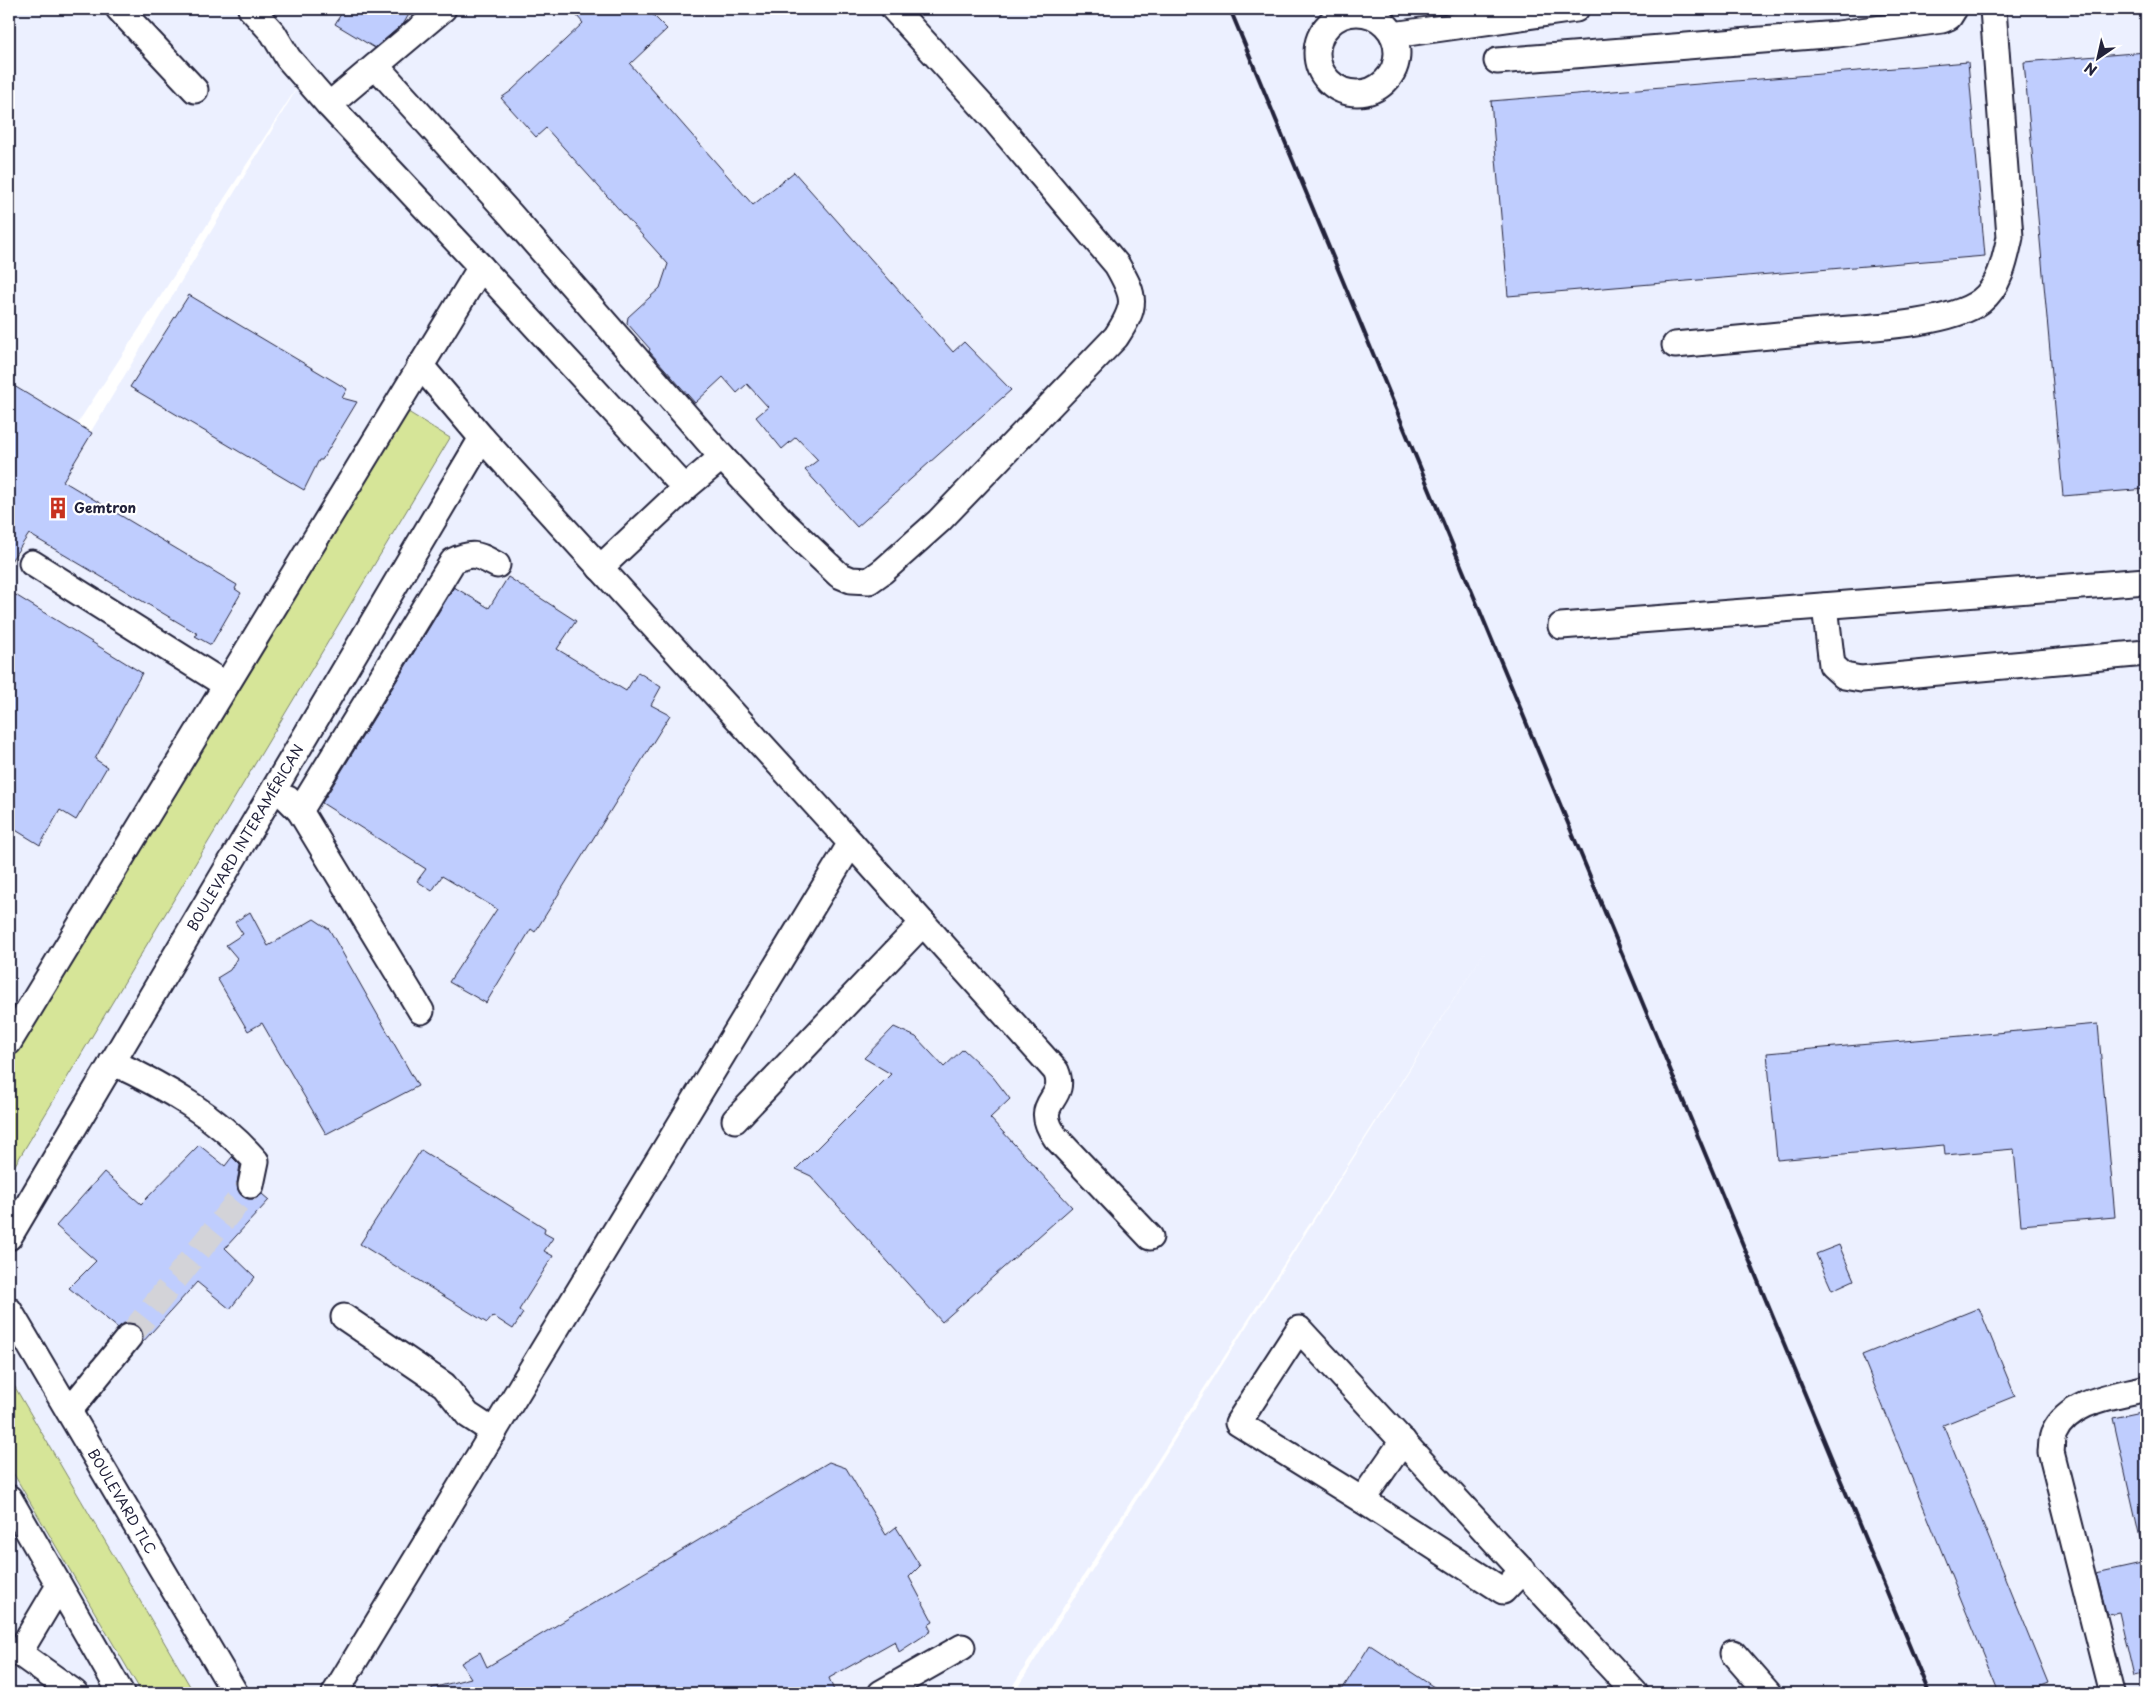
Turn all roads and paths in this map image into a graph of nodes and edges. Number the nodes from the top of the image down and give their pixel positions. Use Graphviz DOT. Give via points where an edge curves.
graph roads {
  1 [pos="119,9"];
  2 [pos="251,9"];
  3 [pos="443,9"];
  4 [pos="894,9"];
  5 [pos="1576,9"];
  6 [pos="1954,9"];
  7 [pos="1993,9"];
  8 [pos="1392,35"];
  9 [pos="1497,61"];
  10 [pos="376,66"];
  11 [pos="195,90"];
  12 [pos="329,105"];
  13 [pos="481,266"];
  14 [pos="1675,345"];
  15 [pos="420,366"];
  16 [pos="482,438"];
  17 [pos="722,457"];
  18 [pos="685,488"];
  19 [pos="32,563"];
  20 [pos="497,565"];
  21 [pos="600,568"];
  22 [pos="2146,581"];
  23 [pos="1825,606"];
  24 [pos="1561,626"];
  25 [pos="2146,654"];
  26 [pos="226,685"];
  27 [pos="276,789"];
  28 [pos="300,811"];
  29 [pos="851,843"];
  30 [pos="923,923"];
  31 [pos="421,1011"];
  32 [pos="9,1042"];
  33 [pos="112,1062"];
  34 [pos="735,1120"];
  35 [pos="251,1185"];
  36 [pos="9,1237"];
  37 [pos="1150,1237"];
  38 [pos="9,1310"];
  39 [pos="344,1317"];
  40 [pos="129,1337"];
  41 [pos="2146,1388"];
  42 [pos="69,1411"];
  43 [pos="494,1432"];
  44 [pos="1403,1441"];
  45 [pos="9,1498"];
  46 [pos="1362,1500"];
  47 [pos="1523,1570"];
  48 [pos="59,1586"];
  49 [pos="962,1647"];
  50 [pos="1733,1653"];
  51 [pos="75,1693"];
  52 [pos="121,1693"];
  53 [pos="236,1693"];
  54 [pos="335,1693"];
  55 [pos="881,1693"];
  56 [pos="1635,1693"];
  57 [pos="1768,1693"];
  58 [pos="2112,1693"];
  1 -- 11 [label="street"];
  2 -- 12 [label="street"];
  3 -- 10 [label="street"];
  4 -- 17 [label="street" via="993,118 1117,265 1129,286 1133,304 1128,319 1116,338 939,521 869,580 851,580 838,575"];
  5 -- 8 [label="street"];
  6 -- 9 [label="street" via="1949,17 1942,20 1838,34"];
  7 -- 14 [label="street" via="2010,237 1994,286 1981,301 1959,313 1901,324"];
  10 -- 12 [label="street"];
  10 -- 17 [label="street"];
  12 -- 13 [label="street"];
  13 -- 15 [label="street"];
  13 -- 18 [label="street"];
  15 -- 16 [label="street"];
  15 -- 26 [label="street"];
  16 -- 21 [label="street"];
  16 -- 27 [label="street, BOULEVARD INTERAMÉRICAN"];
  17 -- 18 [label="street"];
  18 -- 21 [label="street"];
  19 -- 26 [label="street"];
  20 -- 28 [label="street" via="475,554 453,560"];
  21 -- 29 [label="street"];
  22 -- 23 [label="street"];
  23 -- 24 [label="street"];
  23 -- 25 [label="street" via="1832,665 1844,676 1861,679"];
  26 -- 32 [label="street"];
  27 -- 28 [label="street"];
  27 -- 33 [label="street, BOULEVARD INTERAMÉRICAN"];
  28 -- 31 [label="street"];
  29 -- 30 [label="street"];
  29 -- 43 [label="street"];
  30 -- 34 [label="street"];
  30 -- 37 [label="street" via="1056,1071 1058,1088 1045,1118 1049,1128"];
  33 -- 35 [label="street" via="198,1108 238,1140 256,1160"];
  33 -- 36 [label="street, BOULEVARD INTERAMÉRICAN"];
  38 -- 42 [label="street, BOULEVARD TLC"];
  39 -- 43 [label="street" via="444,1385 468,1415"];
  40 -- 42 [label="street"];
  41 -- 58 [label="street" via="2098,1400 2075,1410 2053,1434 2051,1452"];
  42 -- 53 [label="street, BOULEVARD TLC"];
  43 -- 54 [label="street"];
  44 -- 46 [label="street"];
  44 -- 46 [label="street" via="1299,1329 1238,1423"];
  44 -- 47 [label="street"];
  45 -- 48 [label="street"];
  46 -- 47 [label="street" via="1503,1590"];
  47 -- 56 [label="street"];
  48 -- 51 [label="street" via="18,1653"];
  48 -- 52 [label="street"];
  49 -- 55 [label="street"];
  50 -- 57 [label="street"];
}
